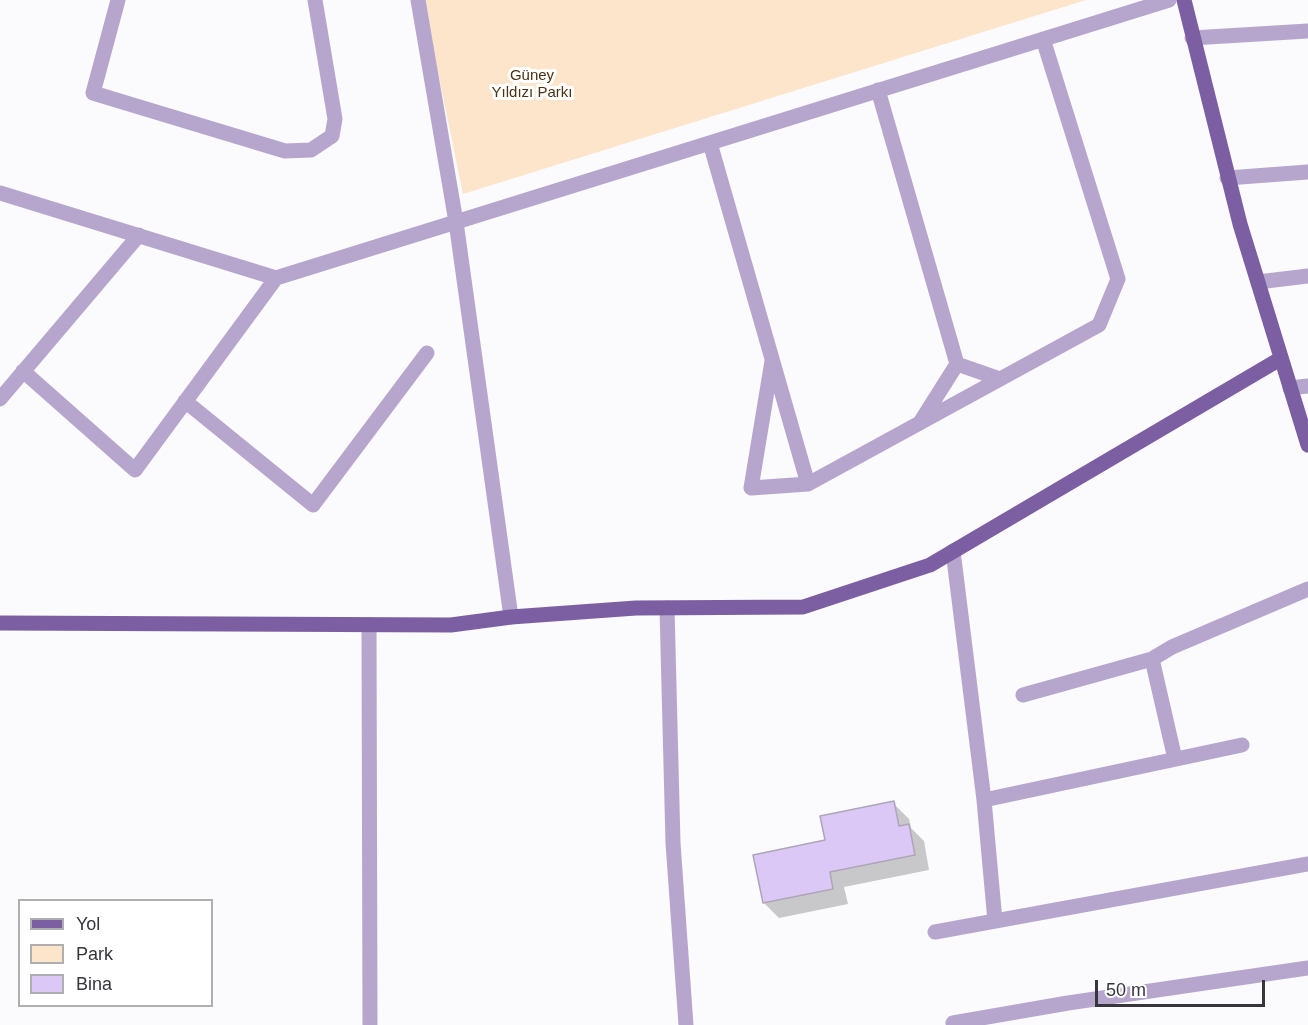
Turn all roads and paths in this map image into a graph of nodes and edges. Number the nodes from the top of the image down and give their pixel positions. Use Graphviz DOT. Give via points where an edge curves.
graph roads {
  1 [pos="118,0"];
  2 [pos="315,0"];
  3 [pos="418,0"];
  4 [pos="1169,0"];
  5 [pos="1184,0"];
  6 [pos="1308,31"];
  7 [pos="1192,38"];
  8 [pos="1043,39"];
  9 [pos="878,90"];
  10 [pos="710,143"];
  11 [pos="1308,172"];
  12 [pos="1227,178"];
  13 [pos="0,193"];
  14 [pos="456,222"];
  15 [pos="139,235"];
  16 [pos="1308,276"];
  17 [pos="276,278"];
  18 [pos="1258,282"];
  19 [pos="427,353"];
  20 [pos="1280,359"];
  21 [pos="772,361"];
  22 [pos="957,364"];
  23 [pos="24,371"];
  24 [pos="1000,379"];
  25 [pos="1308,386"];
  26 [pos="1290,388"];
  27 [pos="0,399"];
  28 [pos="185,401"];
  29 [pos="919,423"];
  30 [pos="1308,445"];
  31 [pos="808,484"];
  32 [pos="954,551"];
  33 [pos="1308,589"];
  34 [pos="667,608"];
  35 [pos="511,617"];
  36 [pos="0,623"];
  37 [pos="369,625"];
  38 [pos="1152,659"];
  39 [pos="1023,695"];
  40 [pos="1242,745"];
  41 [pos="1175,759"];
  42 [pos="984,800"];
  43 [pos="1308,864"];
  44 [pos="995,921"];
  45 [pos="934,932"];
  46 [pos="1308,968"];
  47 [pos="953,1023"];
  48 [pos="370,1025"];
  49 [pos="686,1025"];
  1 -- 2 [label="street" via="93,93 285,151 311,150 332,136 335,119"];
  3 -- 14 [label="street"];
  4 -- 8 [label="street"];
  5 -- 7 [label="main road"];
  6 -- 7 [label="street"];
  7 -- 12 [label="main road"];
  8 -- 9 [label="street"];
  8 -- 24 [label="street" via="1118,279 1099,325"];
  9 -- 10 [label="street"];
  9 -- 22 [label="street"];
  10 -- 14 [label="street"];
  10 -- 21 [label="street"];
  11 -- 12 [label="street"];
  12 -- 18 [label="main road"];
  13 -- 15 [label="street"];
  14 -- 17 [label="street"];
  14 -- 35 [label="street"];
  15 -- 17 [label="street"];
  15 -- 23 [label="street"];
  16 -- 18 [label="street"];
  17 -- 28 [label="street"];
  18 -- 20 [label="main road"];
  19 -- 28 [label="street" via="313,505"];
  20 -- 26 [label="main road"];
  20 -- 32 [label="main road"];
  21 -- 31 [label="street"];
  21 -- 31 [label="street" via="751,488"];
  22 -- 24 [label="street"];
  22 -- 29 [label="street"];
  23 -- 27 [label="street"];
  23 -- 28 [label="street" via="135,470"];
  24 -- 29 [label="street"];
  25 -- 26 [label="street"];
  26 -- 30 [label="main road"];
  29 -- 31 [label="street"];
  32 -- 34 [label="main road" via="930,565 803,606"];
  32 -- 42 [label="street"];
  33 -- 38 [label="street"];
  34 -- 35 [label="main road"];
  34 -- 49 [label="street" via="673,843"];
  35 -- 37 [label="main road" via="451,625"];
  36 -- 37 [label="main road"];
  37 -- 48 [label="street"];
  38 -- 39 [label="street"];
  38 -- 41 [label="street"];
  40 -- 41 [label="street"];
  41 -- 42 [label="street"];
  42 -- 44 [label="street"];
  43 -- 44 [label="street"];
  44 -- 45 [label="street"];
  46 -- 47 [label="street"];
}
